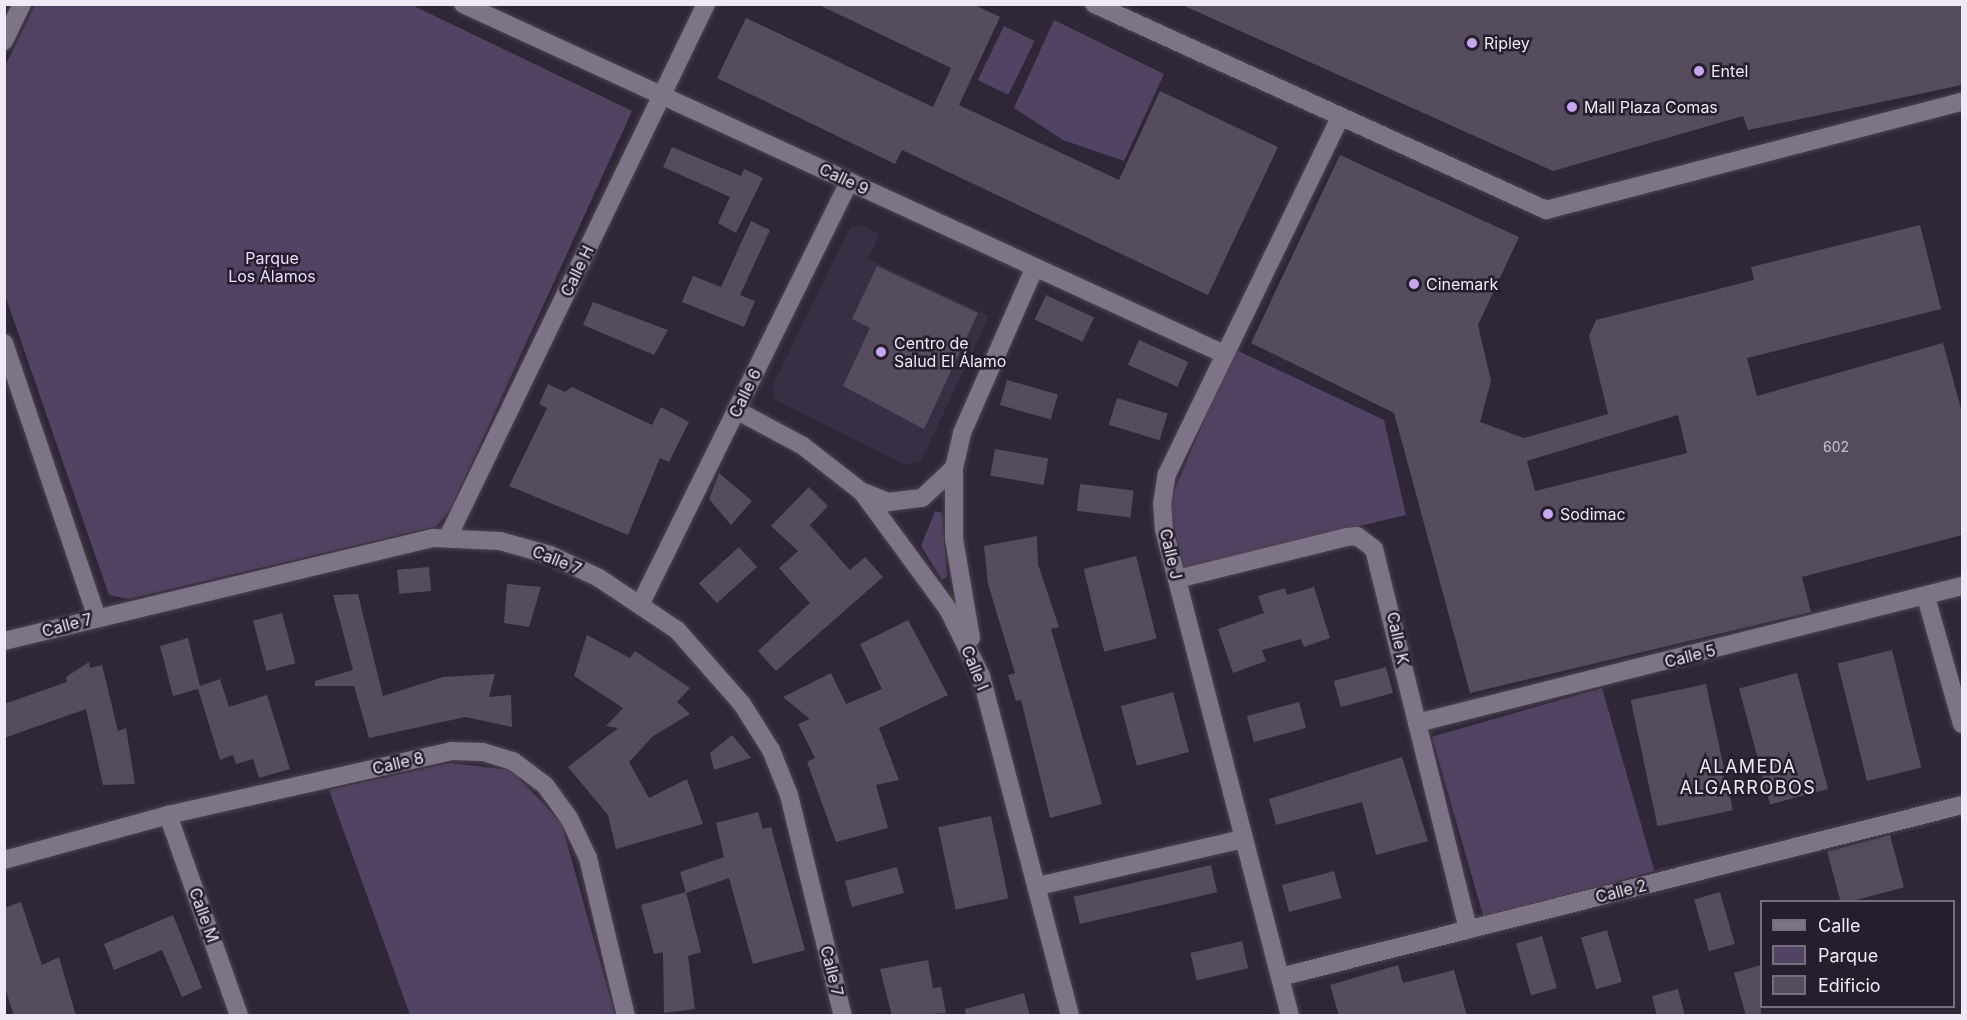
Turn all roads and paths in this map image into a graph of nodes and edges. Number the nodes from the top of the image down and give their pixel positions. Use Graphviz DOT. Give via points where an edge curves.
graph roads {
  1 [pos="22,4"];
  2 [pos="463,4"];
  3 [pos="706,4"];
  4 [pos="1094,4"];
  5 [pos="4,41"];
  6 [pos="662,96"];
  7 [pos="1962,102"];
  8 [pos="1340,118"];
  9 [pos="849,182"];
  10 [pos="1035,267"];
  11 [pos="4,343"];
  12 [pos="1224,354"];
  13 [pos="736,410"];
  14 [pos="954,468"];
  15 [pos="862,492"];
  16 [pos="448,537"];
  17 [pos="1177,579"];
  18 [pos="1962,586"];
  19 [pos="1926,597"];
  20 [pos="641,603"];
  21 [pos="97,617"];
  22 [pos="4,641"];
  23 [pos="981,676"];
  24 [pos="1417,723"];
  25 [pos="1962,724"];
  26 [pos="1962,805"];
  27 [pos="168,816"];
  28 [pos="1244,839"];
  29 [pos="4,860"];
  30 [pos="1038,886"];
  31 [pos="1468,930"];
  32 [pos="1280,977"];
  33 [pos="239,1016"];
  34 [pos="626,1016"];
  35 [pos="843,1016"];
  36 [pos="1070,1016"];
  37 [pos="1290,1016"];
  1 -- 5 [label="street"];
  2 -- 6 [label="street, Calle 9"];
  3 -- 6 [label="street, Calle H"];
  4 -- 8 [label="street"];
  6 -- 9 [label="street, Calle 9"];
  6 -- 16 [label="street, Calle H"];
  7 -- 8 [label="street" via="1546,210"];
  8 -- 12 [label="street, Calle J"];
  9 -- 10 [label="street, Calle 9"];
  9 -- 13 [label="street, Calle 6"];
  10 -- 12 [label="street, Calle 9"];
  10 -- 14 [label="street" via="962,433"];
  11 -- 21 [label="street"];
  12 -- 17 [label="street, Calle J" via="1167,474 1164,530"];
  13 -- 15 [label="street, Calle I" via="803,446"];
  13 -- 20 [label="street, Calle 6"];
  14 -- 15 [label="street" via="939,486 905,502"];
  14 -- 23 [label="street" via="958,578"];
  15 -- 23 [label="street, Calle I" via="948,609"];
  16 -- 20 [label="street, Calle 7" via="500,541 550,555"];
  16 -- 21 [label="street, Calle 7"];
  17 -- 24 [label="street, Calle K" via="1347,537 1367,541 1383,568"];
  17 -- 28 [label="street, Calle J"];
  18 -- 19 [label="street, Calle 5"];
  19 -- 24 [label="street, Calle 5"];
  19 -- 25 [label="street"];
  20 -- 35 [label="street, Calle 7" via="712,665 771,750 789,795"];
  21 -- 22 [label="street, Calle 7"];
  23 -- 30 [label="street, Calle I"];
  24 -- 31 [label="street, Calle K"];
  26 -- 31 [label="street, Calle 2"];
  27 -- 29 [label="street, Calle 8"];
  27 -- 33 [label="street, Calle M"];
  27 -- 34 [label="street, Calle 8" via="451,751 483,752 513,761 545,785 588,858"];
  28 -- 30 [label="street"];
  28 -- 32 [label="street, Calle J"];
  30 -- 36 [label="street, Calle I"];
  31 -- 32 [label="street, Calle 2"];
  32 -- 37 [label="street, Calle J"];
}
